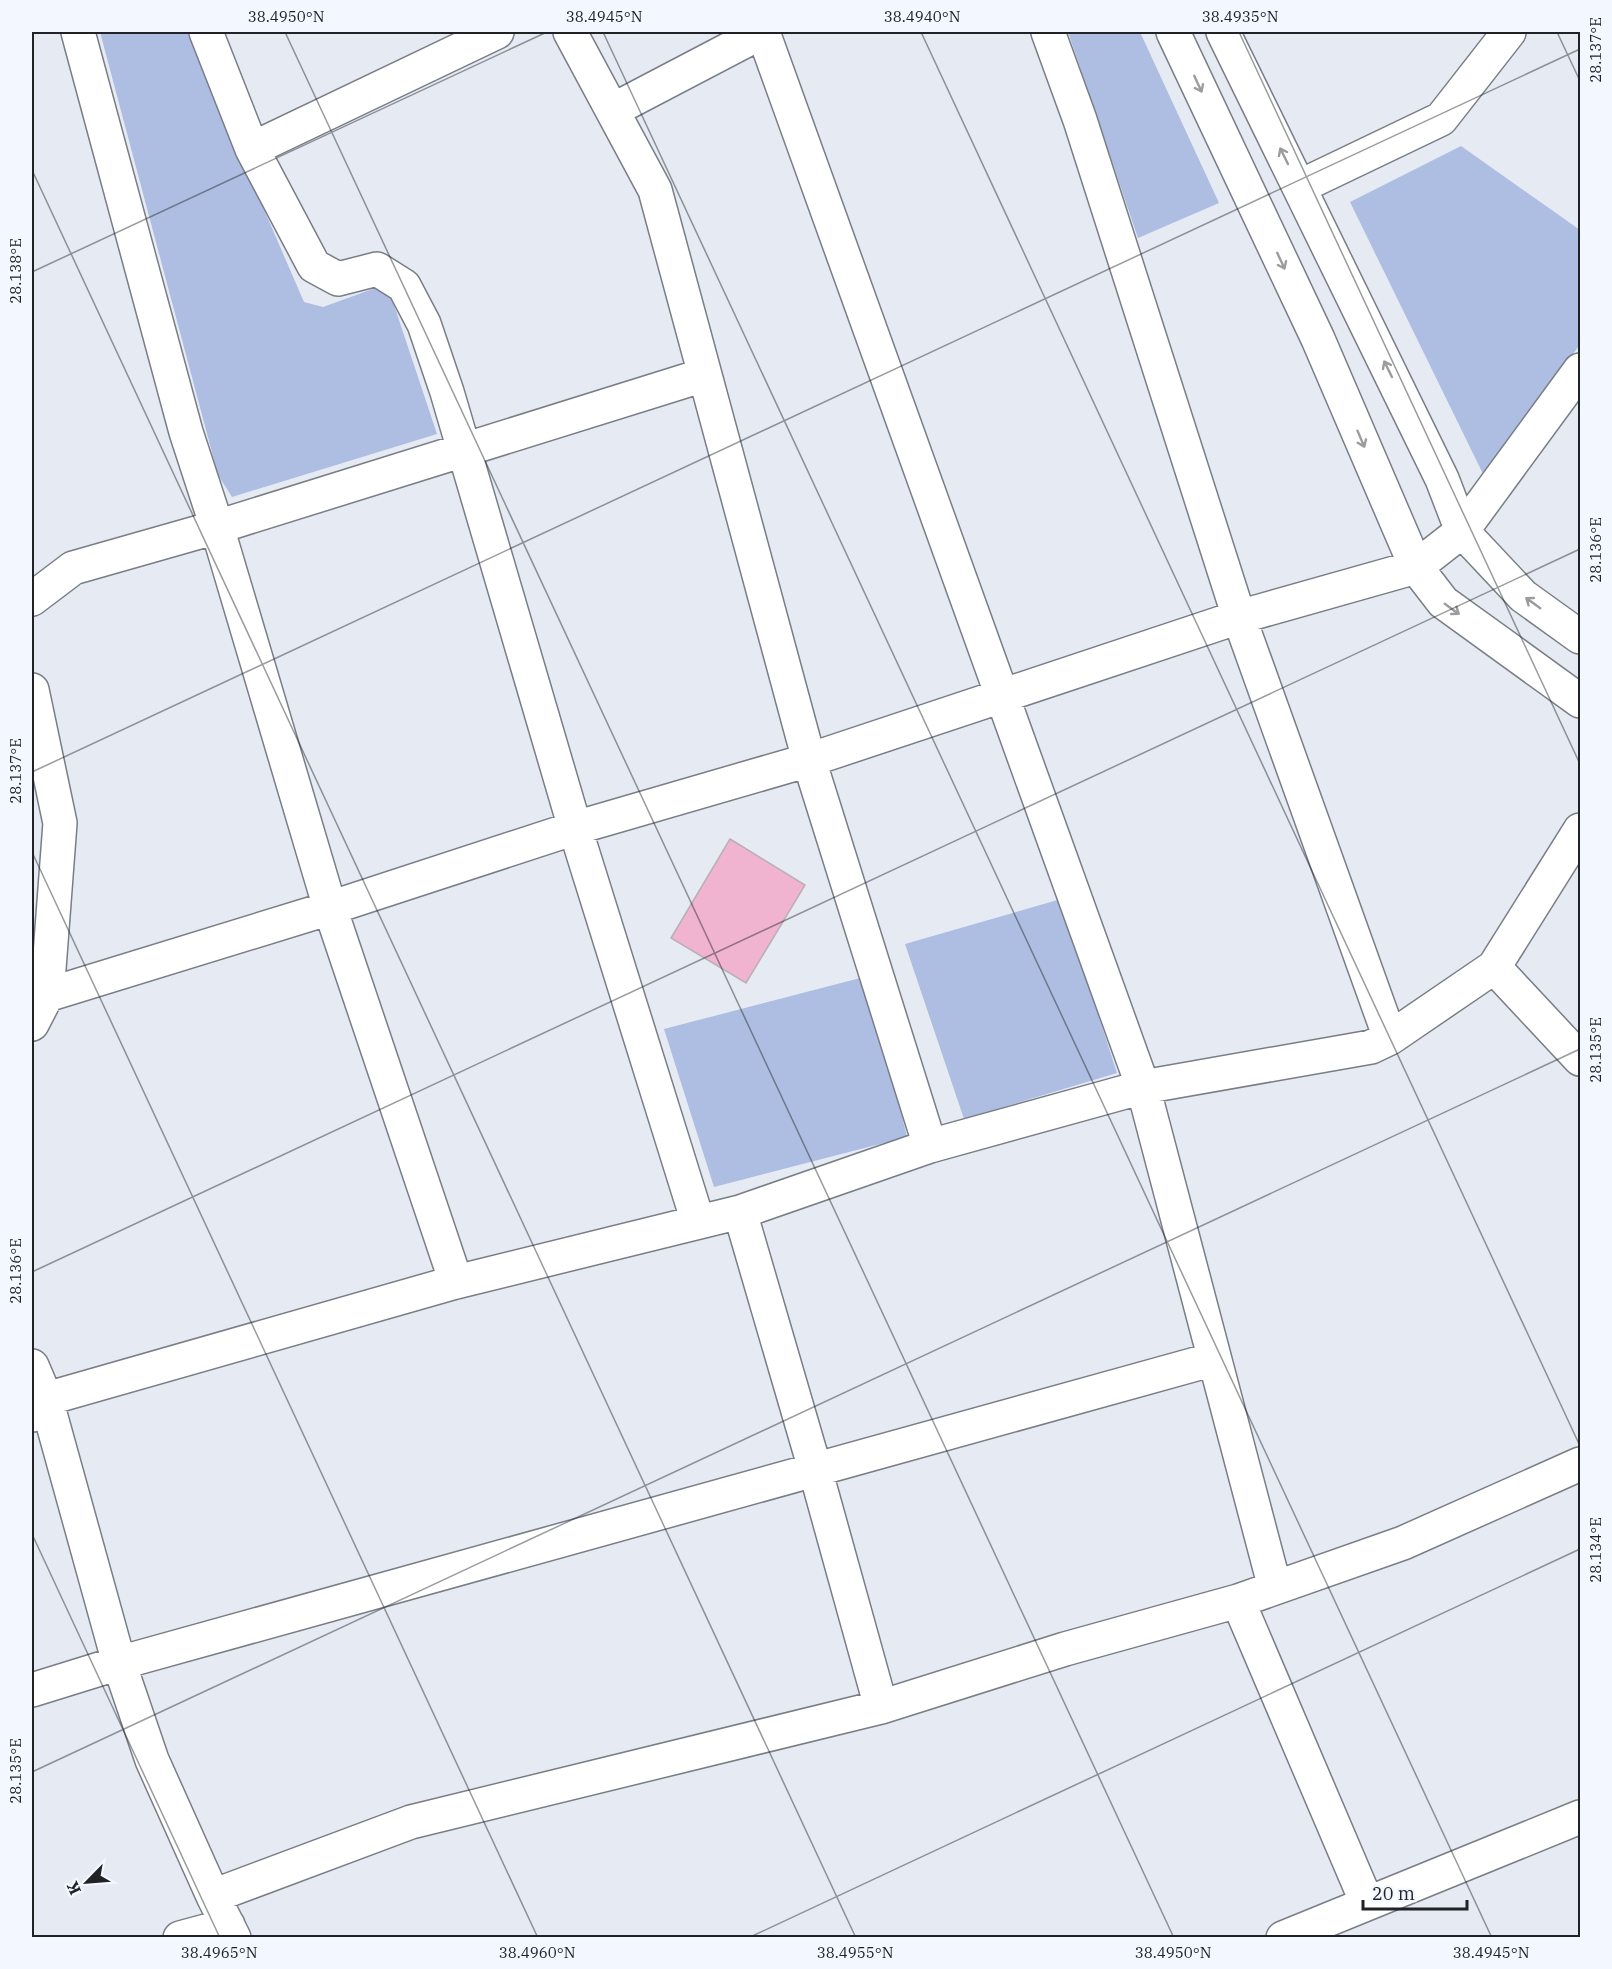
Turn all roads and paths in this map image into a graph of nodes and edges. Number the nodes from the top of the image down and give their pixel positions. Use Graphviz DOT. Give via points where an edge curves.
graph roads {
  1 [pos="78,32"];
  2 [pos="206,32"];
  3 [pos="496,32"];
  4 [pos="570,32"];
  5 [pos="762,32"];
  6 [pos="1048,32"];
  7 [pos="1173,32"];
  8 [pos="1223,32"];
  9 [pos="1509,32"];
  10 [pos="613,110"];
  11 [pos="252,149"];
  12 [pos="1299,187"];
  13 [pos="1581,370"];
  14 [pos="704,375"];
  15 [pos="464,450"];
  16 [pos="216,527"];
  17 [pos="1462,531"];
  18 [pos="1416,567"];
  19 [pos="32,599"];
  20 [pos="1239,617"];
  21 [pos="1581,637"];
  22 [pos="32,690"];
  23 [pos="1001,696"];
  24 [pos="1581,701"];
  25 [pos="809,760"];
  26 [pos="575,828"];
  27 [pos="1581,830"];
  28 [pos="330,908"];
  29 [pos="1494,967"];
  30 [pos="47,995"];
  31 [pos="32,1024"];
  32 [pos="1390,1038"];
  33 [pos="1581,1059"];
  34 [pos="1143,1088"];
  35 [pos="930,1146"];
  36 [pos="740,1212"];
  37 [pos="698,1222"];
  38 [pos="456,1282"];
  39 [pos="1214,1359"];
  40 [pos="32,1366"];
  41 [pos="39,1407"];
  42 [pos="1581,1464"];
  43 [pos="815,1469"];
  44 [pos="1275,1588"];
  45 [pos="1238,1601"];
  46 [pos="119,1663"];
  47 [pos="32,1690"];
  48 [pos="881,1707"];
  49 [pos="1581,1817"];
  50 [pos="213,1896"];
  51 [pos="1366,1903"];
  52 [pos="231,1931"];
  53 [pos="180,1938"];
  54 [pos="1282,1938"];
  1 -- 16 [label="street" via="186,432"];
  2 -- 11 [label="street"];
  3 -- 11 [label="street"];
  4 -- 10 [label="street"];
  5 -- 10 [label="street"];
  5 -- 23 [label="street"];
  6 -- 20 [label="street" via="1080,120"];
  7 -- 18 [label="street, one-way" via="1318,339"];
  12 -- 8 [label="street, one-way"];
  9 -- 12 [label="street" via="1442,119"];
  10 -- 14 [label="street" via="655,189"];
  11 -- 15 [label="street" via="314,266 338,279 377,269 404,286 424,324"];
  17 -- 12 [label="street, one-way" via="1442,479"];
  13 -- 17 [label="street"];
  14 -- 15 [label="street"];
  14 -- 25 [label="street"];
  15 -- 16 [label="street"];
  15 -- 26 [label="street"];
  16 -- 19 [label="street" via="73,568"];
  16 -- 28 [label="street"];
  17 -- 18 [label="street"];
  21 -- 17 [label="street, one-way" via="1523,596"];
  18 -- 20 [label="street"];
  18 -- 24 [label="street, one-way" via="1443,602"];
  20 -- 23 [label="street"];
  20 -- 32 [label="street"];
  22 -- 30 [label="street" via="60,823"];
  23 -- 25 [label="street"];
  23 -- 34 [label="street"];
  25 -- 26 [label="street"];
  25 -- 35 [label="street"];
  26 -- 28 [label="street"];
  26 -- 37 [label="street"];
  27 -- 29 [label="street"];
  28 -- 30 [label="street"];
  28 -- 38 [label="street"];
  29 -- 32 [label="street"];
  29 -- 33 [label="street"];
  30 -- 31 [label="street"];
  32 -- 34 [label="street" via="1371,1047"];
  34 -- 35 [label="street"];
  34 -- 39 [label="street"];
  35 -- 36 [label="street"];
  36 -- 37 [label="street"];
  36 -- 43 [label="street"];
  37 -- 38 [label="street"];
  38 -- 41 [label="street"];
  39 -- 43 [label="street"];
  39 -- 44 [label="street"];
  40 -- 41 [label="street"];
  41 -- 46 [label="street"];
  42 -- 44 [label="street" via="1403,1543"];
  43 -- 46 [label="street"];
  43 -- 48 [label="street"];
  44 -- 45 [label="street"];
  45 -- 48 [label="street" via="1065,1649"];
  45 -- 51 [label="street"];
  46 -- 47 [label="street"];
  46 -- 50 [label="street" via="152,1760"];
  48 -- 50 [label="street" via="411,1822"];
  49 -- 51 [label="street"];
  50 -- 52 [label="street"];
  51 -- 54 [label="street"];
  52 -- 53 [label="street"];
}
